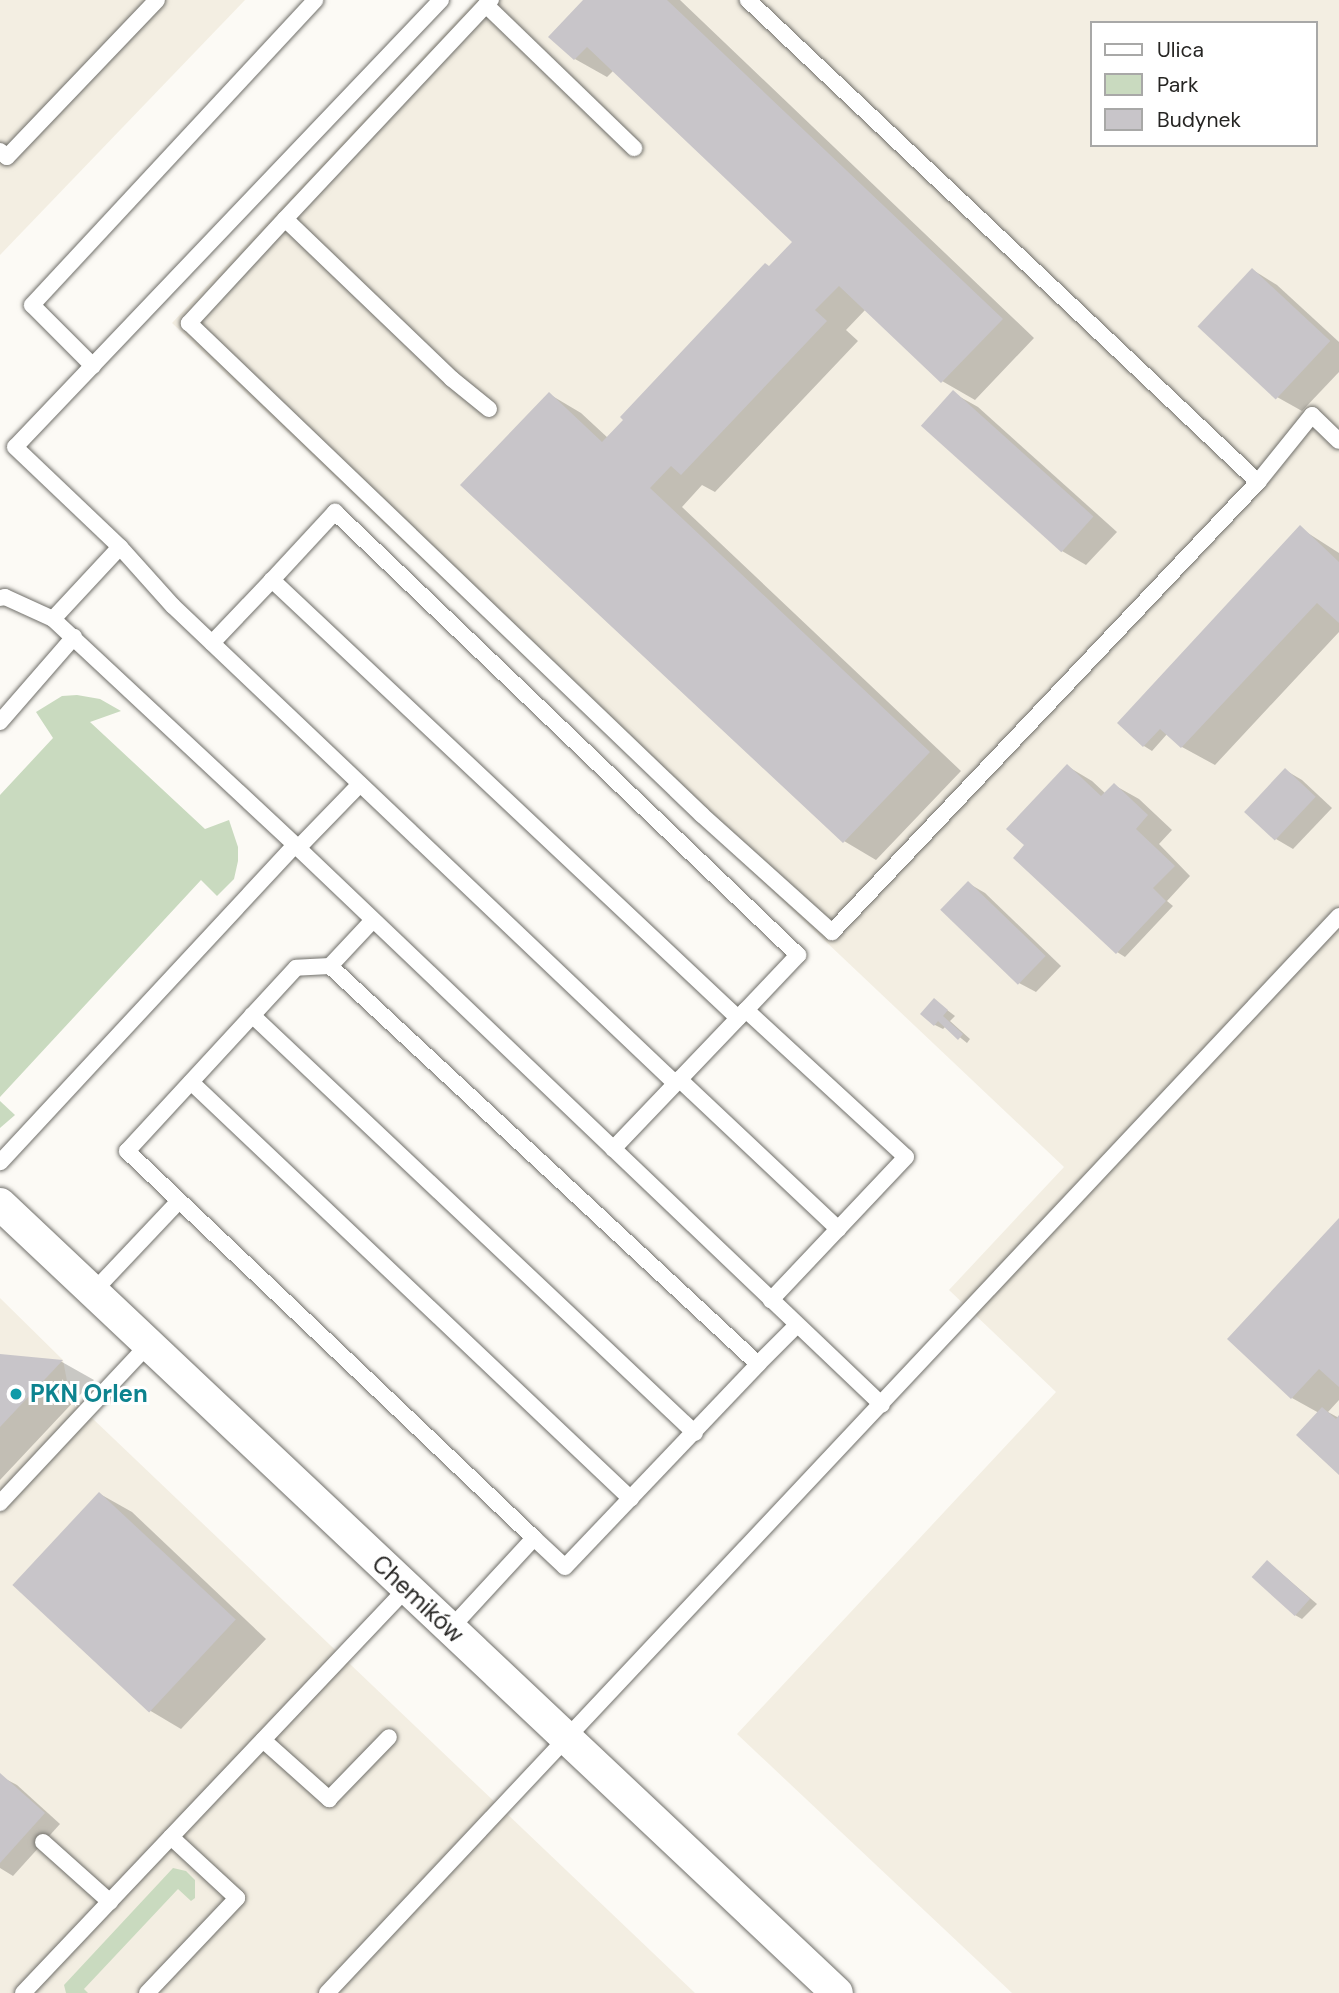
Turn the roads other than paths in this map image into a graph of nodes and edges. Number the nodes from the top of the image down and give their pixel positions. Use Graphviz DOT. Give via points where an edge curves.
graph roads {
  1 [pos="158,0"];
  2 [pos="316,0"];
  3 [pos="441,0"];
  4 [pos="748,0"];
  5 [pos="488,2"];
  6 [pos="634,148"];
  7 [pos="0,151"];
  8 [pos="285,219"];
  9 [pos="93,366"];
  10 [pos="489,409"];
  11 [pos="1339,441"];
  12 [pos="1258,482"];
  13 [pos="120,547"];
  14 [pos="272,580"];
  15 [pos="0,598"];
  16 [pos="53,619"];
  17 [pos="74,637"];
  18 [pos="212,643"];
  19 [pos="0,722"];
  20 [pos="360,783"];
  21 [pos="297,847"];
  22 [pos="1339,916"];
  23 [pos="373,920"];
  24 [pos="330,966"];
  25 [pos="742,1014"];
  26 [pos="252,1015"];
  27 [pos="677,1081"];
  28 [pos="191,1082"];
  29 [pos="613,1149"];
  30 [pos="0,1163"];
  31 [pos="179,1201"];
  32 [pos="0,1204"];
  33 [pos="838,1229"];
  34 [pos="93,1292"];
  35 [pos="771,1300"];
  36 [pos="797,1325"];
  37 [pos="149,1344"];
  38 [pos="758,1364"];
  39 [pos="882,1405"];
  40 [pos="695,1433"];
  41 [pos="632,1499"];
  42 [pos="0,1503"];
  43 [pos="534,1538"];
  44 [pos="407,1588"];
  45 [pos="450,1629"];
  46 [pos="389,1737"];
  47 [pos="263,1740"];
  48 [pos="568,1740"];
  49 [pos="171,1837"];
  50 [pos="43,1842"];
  51 [pos="110,1902"];
  52 [pos="31,1990"];
  53 [pos="147,1993"];
  54 [pos="327,1993"];
  55 [pos="837,1993"];
  1 -- 7 [label="lane" via="7,157"];
  2 -- 9 [label="lane" via="32,305"];
  3 -- 9 [label="lane"];
  4 -- 12 [label="lane"];
  5 -- 6 [label="lane"];
  5 -- 8 [label="lane"];
  8 -- 10 [label="lane"];
  8 -- 12 [label="lane" via="189,323 702,815 832,932"];
  9 -- 13 [label="lane" via="15,447"];
  11 -- 12 [label="lane" via="1312,415"];
  13 -- 16 [label="lane"];
  13 -- 18 [label="lane"];
  14 -- 18 [label="lane"];
  14 -- 25 [label="lane"];
  14 -- 25 [label="lane" via="335,512 798,955"];
  15 -- 16 [label="lane"];
  16 -- 17 [label="lane"];
  17 -- 19 [label="lane"];
  17 -- 21 [label="lane"];
  18 -- 20 [label="lane"];
  20 -- 21 [label="lane"];
  20 -- 27 [label="lane"];
  21 -- 23 [label="lane"];
  21 -- 30 [label="lane"];
  22 -- 39 [label="lane"];
  23 -- 24 [label="lane"];
  23 -- 29 [label="lane"];
  24 -- 26 [label="lane" via="296,968"];
  24 -- 38 [label="lane"];
  25 -- 27 [label="lane"];
  25 -- 33 [label="lane" via="906,1157"];
  26 -- 28 [label="lane"];
  26 -- 40 [label="lane"];
  27 -- 29 [label="lane"];
  27 -- 33 [label="lane"];
  28 -- 31 [label="lane" via="127,1151"];
  28 -- 41 [label="lane"];
  29 -- 35 [label="lane"];
  31 -- 34 [label="lane"];
  31 -- 43 [label="lane"];
  32 -- 34 [label="street, Chemików"];
  33 -- 35 [label="lane"];
  34 -- 37 [label="street, Chemików"];
  35 -- 36 [label="lane"];
  36 -- 38 [label="lane"];
  36 -- 39 [label="lane"];
  37 -- 42 [label="lane"];
  37 -- 44 [label="street, Chemików"];
  38 -- 40 [label="lane"];
  39 -- 48 [label="lane"];
  40 -- 41 [label="lane"];
  41 -- 43 [label="lane" via="565,1567"];
  43 -- 45 [label="lane"];
  44 -- 45 [label="street, Chemików"];
  44 -- 47 [label="lane"];
  45 -- 48 [label="street, Chemików"];
  46 -- 47 [label="lane" via="329,1799"];
  47 -- 49 [label="lane"];
  48 -- 54 [label="lane"];
  48 -- 55 [label="street, Chemików"];
  49 -- 51 [label="lane"];
  49 -- 53 [label="lane" via="237,1898"];
  50 -- 51 [label="lane"];
  51 -- 52 [label="lane"];
}
